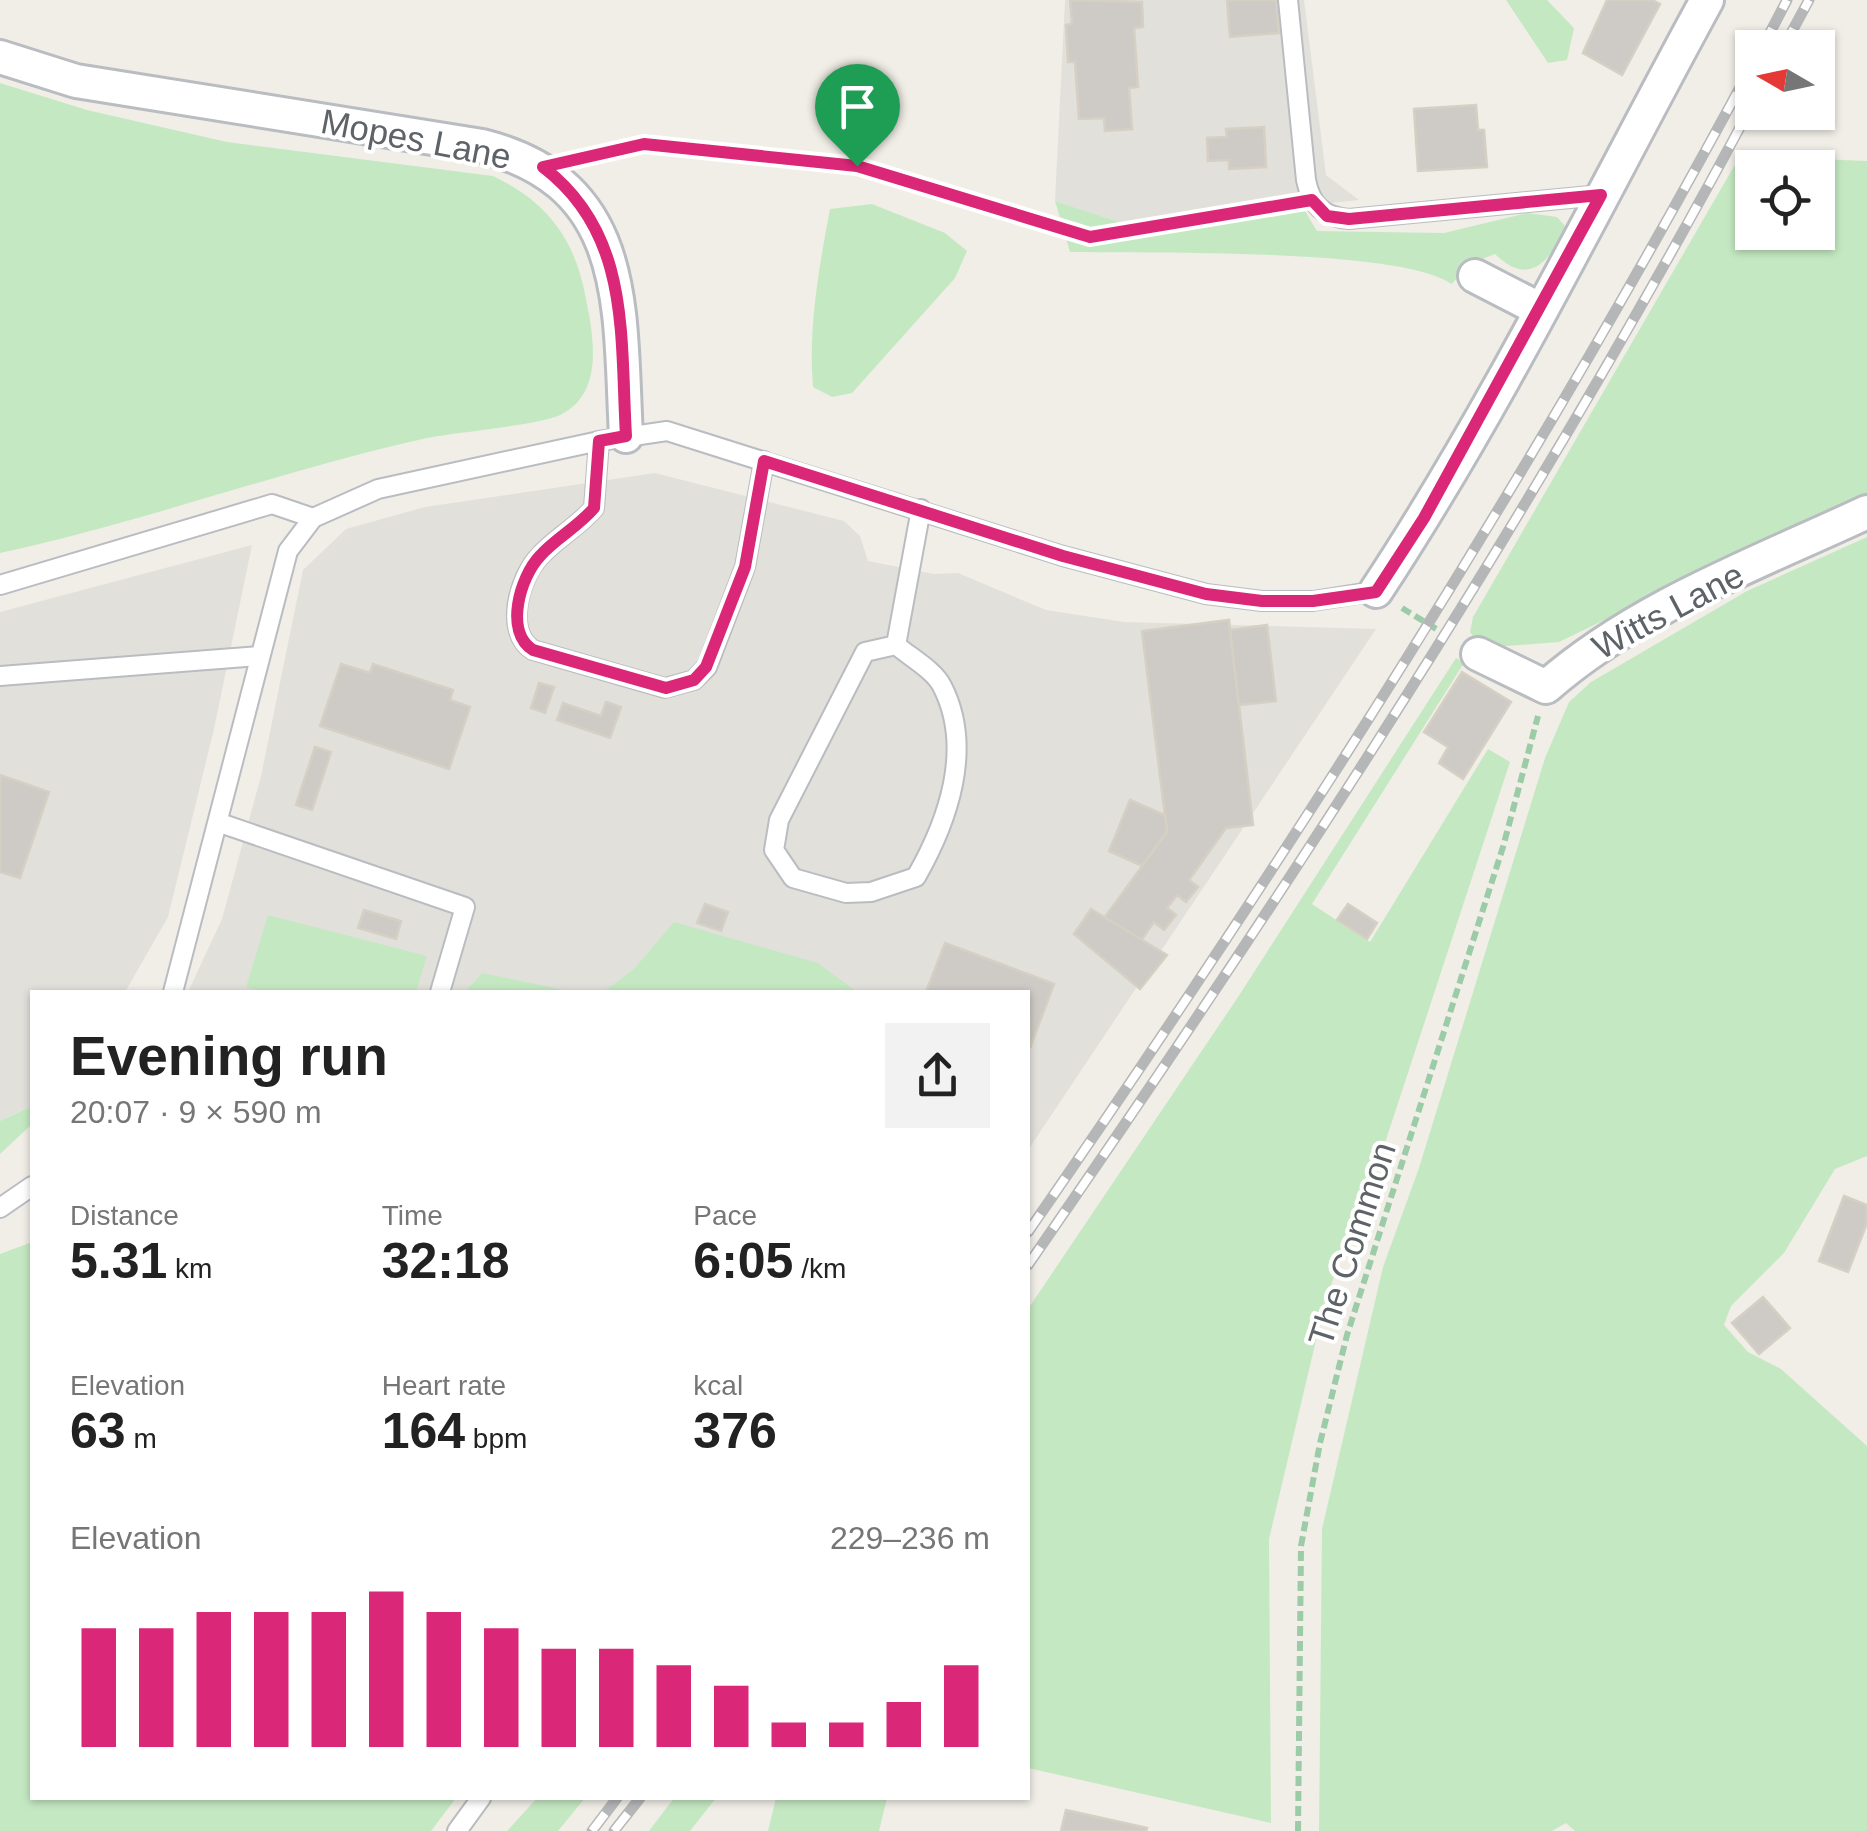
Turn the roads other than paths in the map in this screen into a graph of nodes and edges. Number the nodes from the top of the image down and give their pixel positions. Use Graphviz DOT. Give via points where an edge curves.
graph roads {
  1 [pos="1288,0"];
  2 [pos="1707,0"];
  3 [pos="0,58"];
  4 [pos="1601,195"];
  5 [pos="1476,276"];
  6 [pos="1541,310"];
  7 [pos="612,438"];
  8 [pos="764,461"];
  9 [pos="921,509"];
  10 [pos="1867,512"];
  11 [pos="313,518"];
  12 [pos="0,585"];
  13 [pos="1387,598"];
  14 [pos="896,645"];
  15 [pos="1478,654"];
  16 [pos="259,656"];
  17 [pos="0,676"];
  18 [pos="220,823"];
  19 [pos="174,990"];
  20 [pos="441,990"];
  21 [pos="30,1187"];
  22 [pos="0,1208"];
  23 [pos="480,1800"];
  24 [pos="457,1831"];
  1 -- 4 [label="lane" via="1306,180 1327,216"];
  2 -- 4 [label="street"];
  3 -- 7 [label="street, Mopes Lane" via="76,81 482,146 543,167 590,212 608,250 620,324"];
  4 -- 6 [label="street"];
  5 -- 6 [label="street"];
  6 -- 13 [label="street" via="1424,518"];
  7 -- 8 [label="lane" via="667,431"];
  7 -- 8 [label="lane" via="594,508 531,567 518,602 518,631 533,650 666,688 694,680 706,667 745,567"];
  7 -- 11 [label="lane" via="378,489"];
  8 -- 9 [label="lane"];
  9 -- 13 [label="lane" via="1206,594 1296,601"];
  9 -- 14 [label="lane"];
  10 -- 15 [label="street, Witts Lane" via="1635,623 1546,688"];
  11 -- 12 [label="lane" via="272,504"];
  11 -- 16 [label="lane" via="288,551"];
  14 -- 14 [label="lane" via="865,652 779,820 774,850 793,878 846,893 870,892 916,877 935,844 958,761 954,721 941,683"];
  16 -- 17 [label="lane"];
  16 -- 18 [label="lane"];
  18 -- 19 [label="lane"];
  18 -- 20 [label="lane" via="465,907"];
  21 -- 22 [label="lane"];
  23 -- 24 [label="lane"];
}
